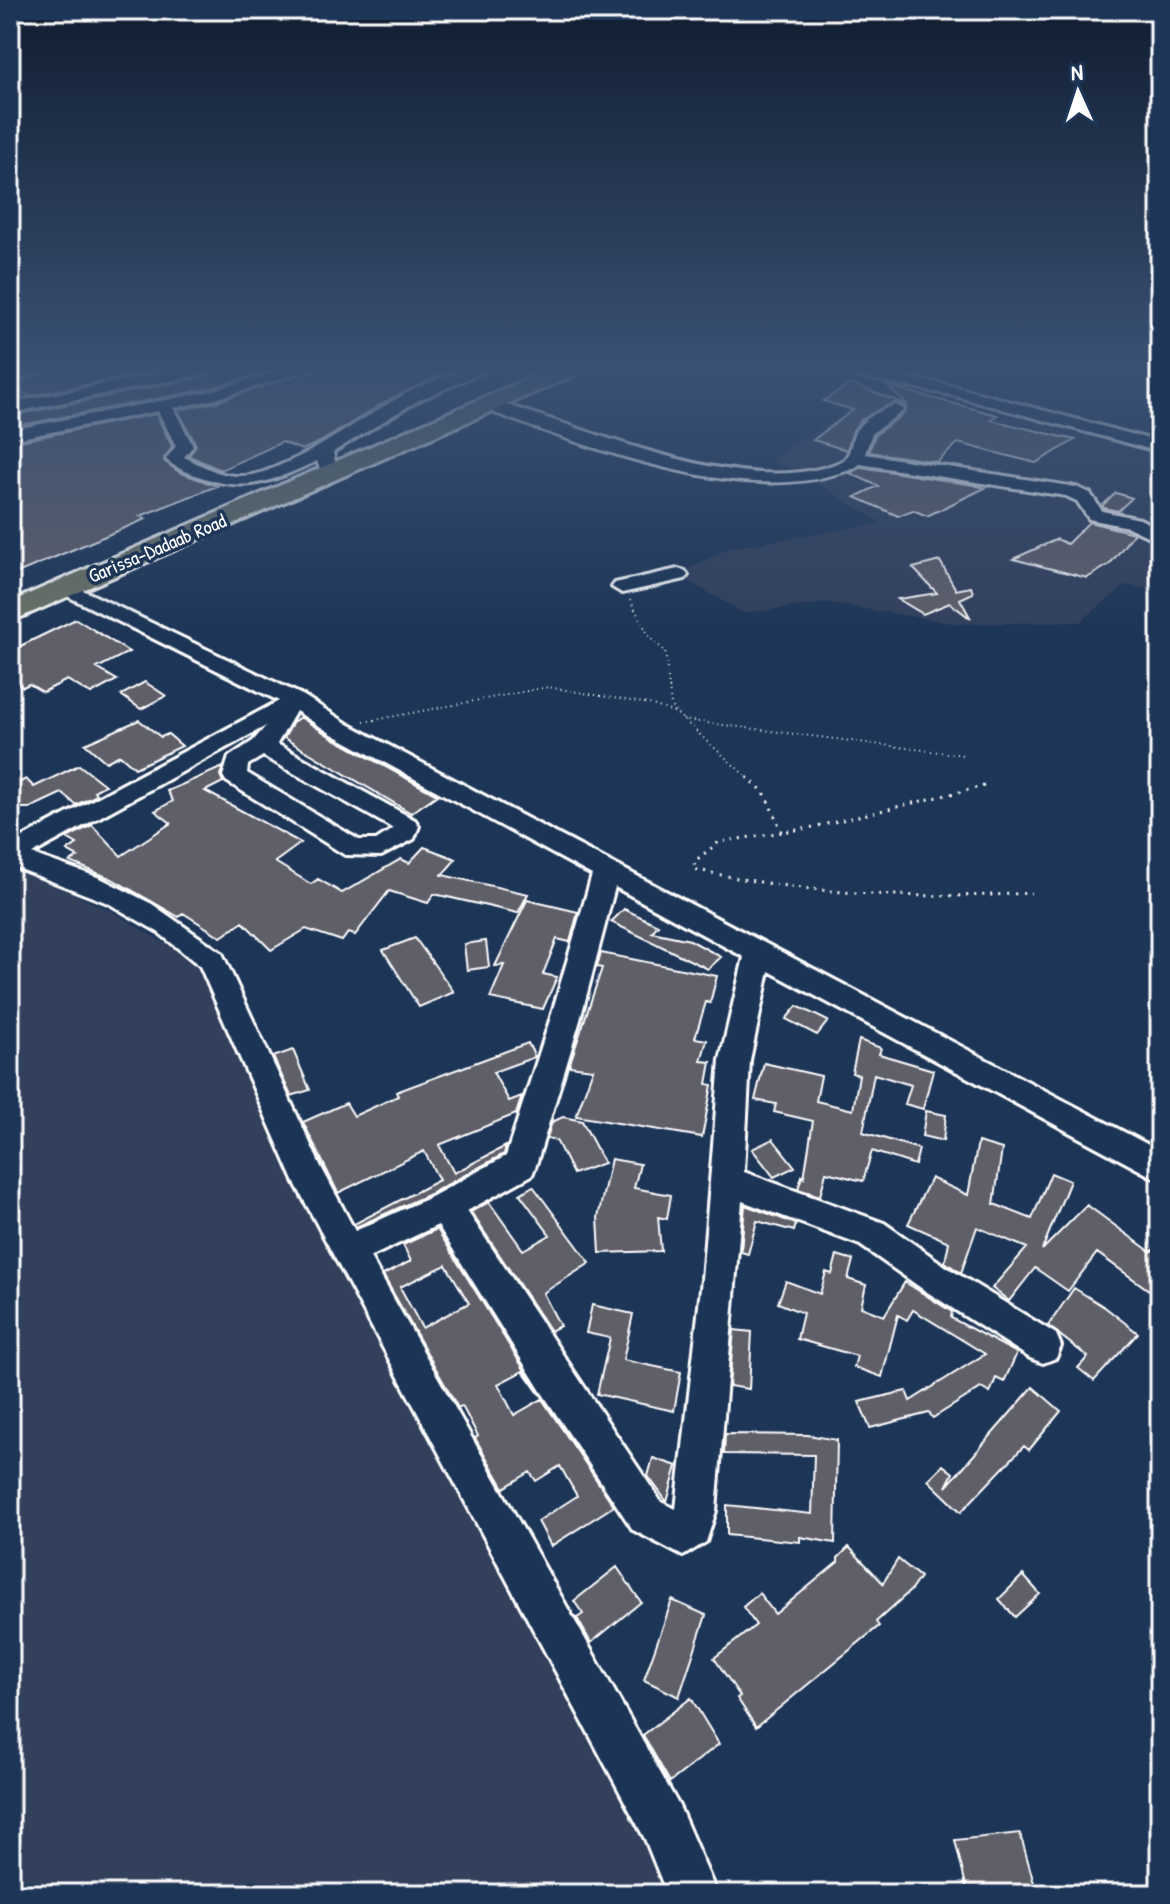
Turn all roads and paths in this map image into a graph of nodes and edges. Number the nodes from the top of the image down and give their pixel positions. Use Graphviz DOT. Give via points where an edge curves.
graph roads {
  1 [pos="175,458"];
  2 [pos="331,458"];
  3 [pos="340,458"];
  4 [pos="652,458"];
  5 [pos="857,458"];
  6 [pos="326,463"];
  7 [pos="1160,536"];
  8 [pos="678,575"];
  9 [pos="622,587"];
  10 [pos="66,588"];
  11 [pos="10,613"];
  12 [pos="290,704"];
  13 [pos="683,720"];
  14 [pos="340,729"];
  15 [pos="263,746"];
  16 [pos="963,755"];
  17 [pos="984,786"];
  18 [pos="782,832"];
  19 [pos="10,856"];
  20 [pos="606,870"];
  21 [pos="1031,893"];
  22 [pos="759,952"];
  23 [pos="1160,1167"];
  24 [pos="728,1181"];
  25 [pos="445,1206"];
  26 [pos="348,1251"];
  27 [pos="1043,1346"];
  28 [pos="692,1894"];
  1 -- 6 [label="street" via="230,483"];
  2 -- 6 [label="street"];
  3 -- 6 [label="highway, Garissa-Dadaab Road"];
  4 -- 5 [label="street" via="763,476 825,473"];
  5 -- 7 [label="street" via="1070,491 1084,497 1095,515 1134,523"];
  6 -- 10 [label="highway, Garissa-Dadaab Road"];
  8 -- 9 [label="street"];
  9 -- 13 [label="path" via="650,638 665,651 671,705"];
  10 -- 11 [label="highway, Garissa-Dadaab Road"];
  10 -- 12 [label="street"];
  12 -- 14 [label="street"];
  12 -- 15 [label="street" via="280,727"];
  12 -- 19 [label="street"];
  13 -- 14 [label="path" via="649,704 548,687 385,715"];
  13 -- 16 [label="path"];
  13 -- 18 [label="path" via="764,792"];
  14 -- 20 [label="street"];
  15 -- 15 [label="street" via="237,762 235,776 354,849 381,848 405,833 406,826 396,819"];
  17 -- 18 [label="path"];
  18 -- 21 [label="path" via="719,842 695,861 694,869 853,897"];
  19 -- 26 [label="street" via="61,871 124,901 194,943 212,960 306,1171"];
  20 -- 22 [label="street"];
  20 -- 25 [label="street" via="520,1165"];
  22 -- 23 [label="street"];
  22 -- 24 [label="street" via="735,1060"];
  24 -- 25 [label="street" via="696,1511 692,1528 683,1535 647,1516"];
  24 -- 27 [label="street" via="872,1234"];
  25 -- 26 [label="street"];
  26 -- 28 [label="street" via="662,1823"];
}
